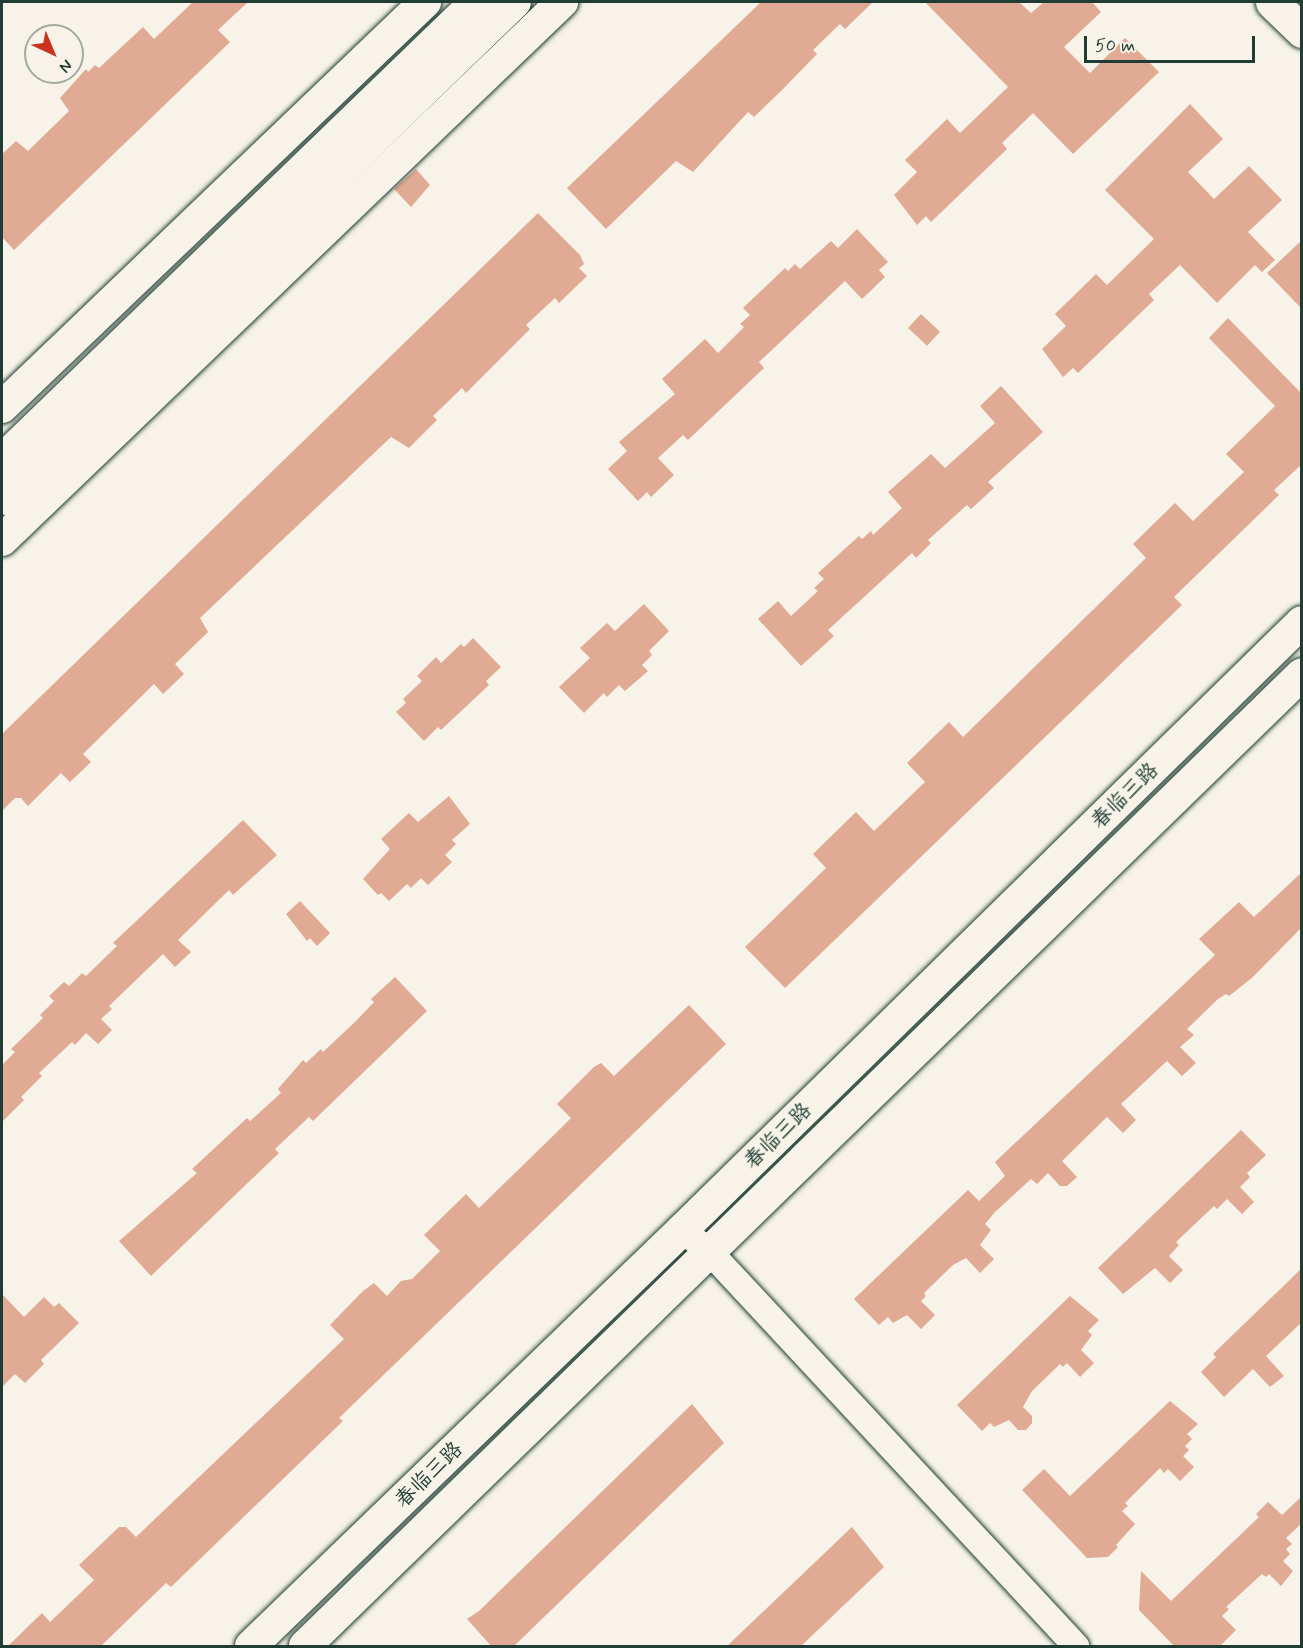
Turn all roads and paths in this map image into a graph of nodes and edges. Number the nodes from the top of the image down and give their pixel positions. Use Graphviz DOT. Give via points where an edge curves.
graph roads {
  1 [pos="424,2"];
  2 [pos="515,2"];
  3 [pos="562,2"];
  4 [pos="1272,2"];
  5 [pos="469,21"];
  6 [pos="1302,31"];
  7 [pos="2,407"];
  8 [pos="2,460"];
  9 [pos="2,499"];
  10 [pos="2,540"];
  11 [pos="1302,622"];
  12 [pos="1302,675"];
  13 [pos="682,1230"];
  14 [pos="708,1250"];
  15 [pos="251,1647"];
  16 [pos="305,1647"];
  17 [pos="1076,1647"];
  1 -- 7 [label="street"];
  2 -- 5 [label="street"];
  3 -- 10 [label="street"];
  4 -- 6 [label="main road"];
  5 -- 8 [label="street"];
  5 -- 9 [label="street"];
  11 -- 13 [label="street, 春临三路"];
  12 -- 14 [label="street, 春临三路"];
  13 -- 14 [label="street"];
  13 -- 15 [label="street, 春临三路"];
  14 -- 16 [label="street, 春临三路"];
  14 -- 17 [label="street"];
}
